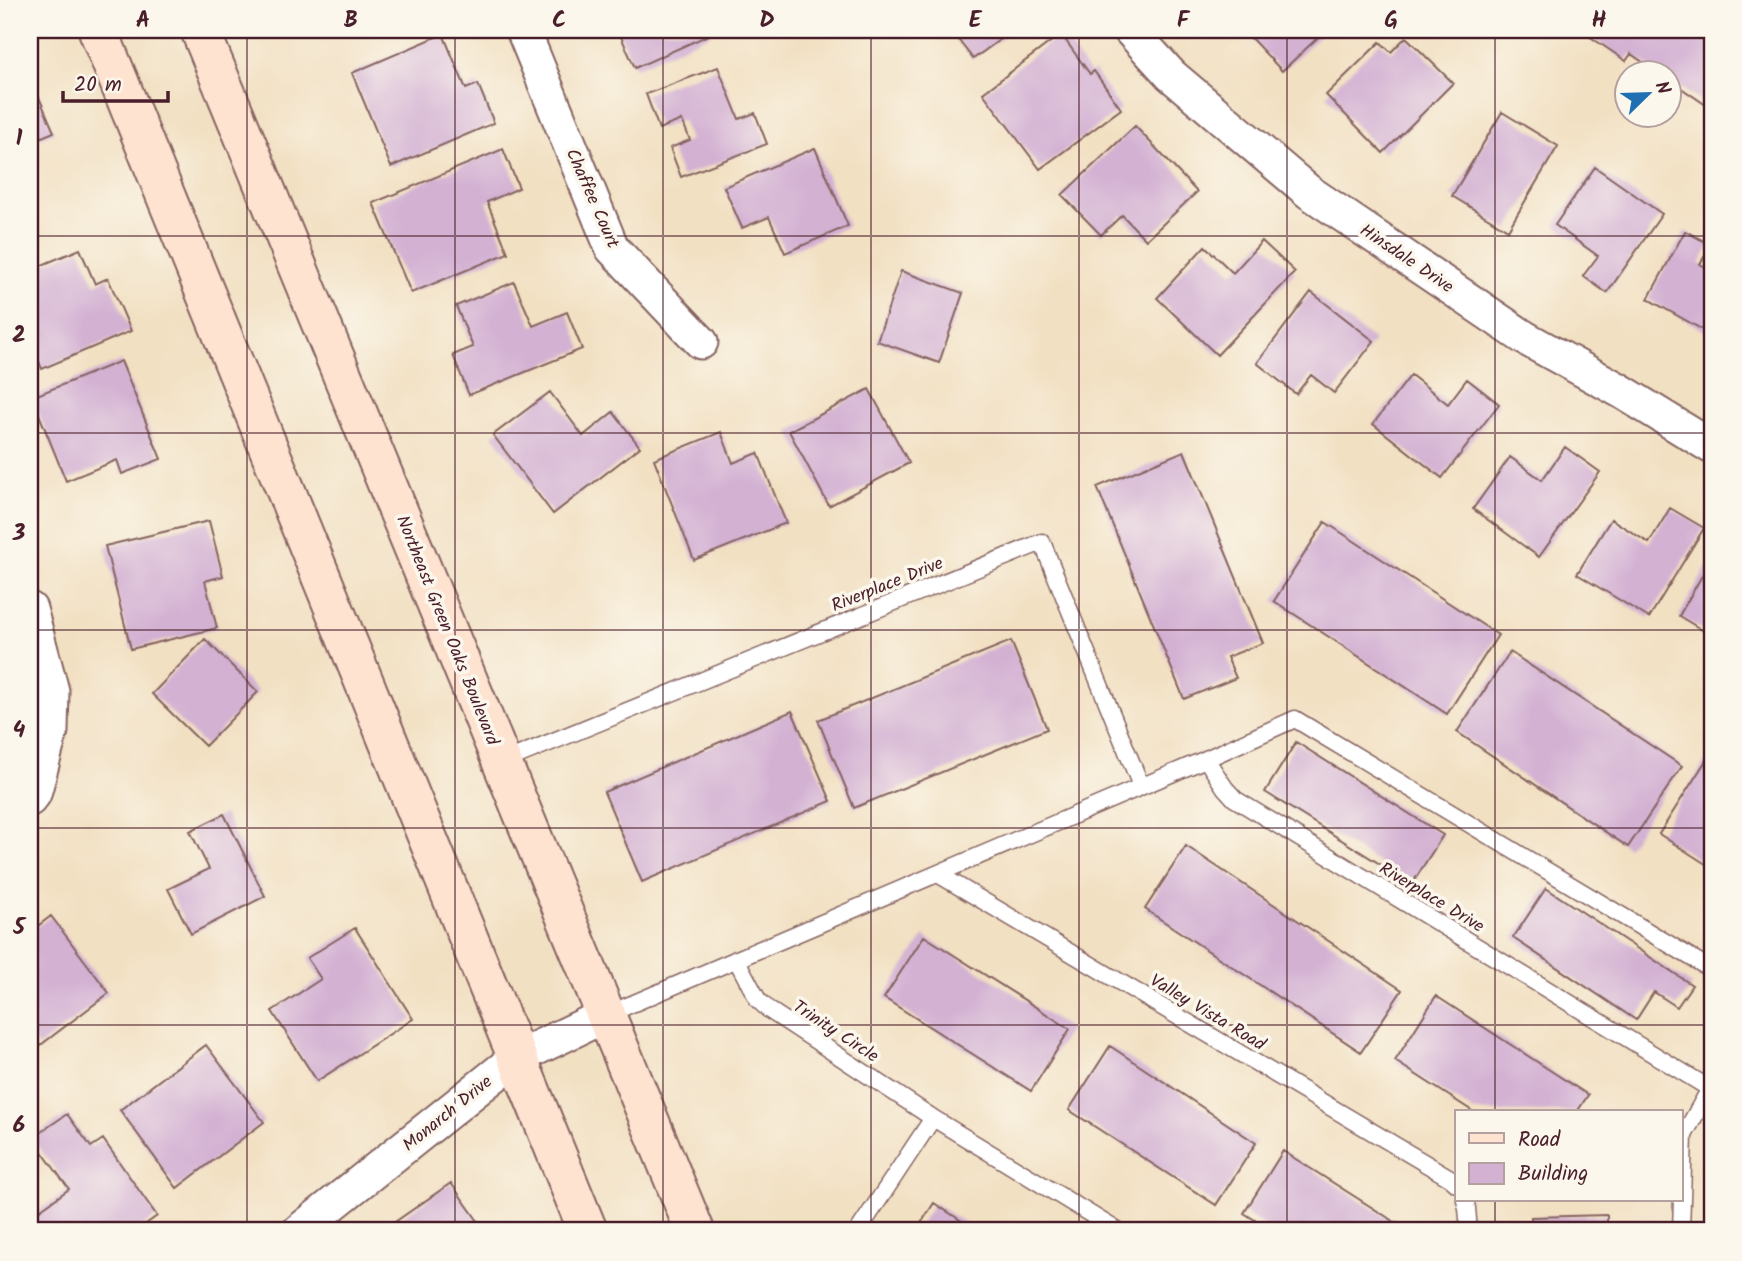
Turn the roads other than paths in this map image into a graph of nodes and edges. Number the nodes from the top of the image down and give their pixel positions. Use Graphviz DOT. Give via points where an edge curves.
graph roads {
  1 [pos="98,30"];
  2 [pos="200,30"];
  3 [pos="523,30"];
  4 [pos="1130,30"];
  5 [pos="701,342"];
  6 [pos="1712,447"];
  7 [pos="30,609"];
  8 [pos="1206,758"];
  9 [pos="502,762"];
  10 [pos="1141,786"];
  11 [pos="30,799"];
  12 [pos="938,874"];
  13 [pos="736,959"];
  14 [pos="1712,970"];
  15 [pos="606,1015"];
  16 [pos="516,1058"];
  17 [pos="1711,1088"];
  18 [pos="933,1118"];
  19 [pos="1455,1182"];
  20 [pos="1682,1199"];
  21 [pos="1466,1202"];
  22 [pos="1682,1202"];
  23 [pos="299,1231"];
  24 [pos="588,1231"];
  25 [pos="695,1231"];
  26 [pos="858,1231"];
  27 [pos="1118,1231"];
  28 [pos="1469,1231"];
  29 [pos="1681,1231"];
  1 -- 16 [label="main road"];
  2 -- 9 [label="main road, Northeast Green Oaks Boulevard"];
  3 -- 5 [label="street, Chaffee Court" via="612,248"];
  4 -- 6 [label="street, Hinsdale Drive" via="1171,75 1309,192 1525,338"];
  7 -- 11 [label="street" via="52,691 51,731"];
  8 -- 10 [label="lane"];
  8 -- 14 [label="lane" via="1295,719"];
  8 -- 17 [label="lane, Riverplace Drive" via="1235,799"];
  9 -- 10 [label="lane, Riverplace Drive" via="1042,542"];
  9 -- 15 [label="main road, Northeast Green Oaks Boulevard"];
  10 -- 12 [label="lane"];
  12 -- 13 [label="lane"];
  12 -- 19 [label="lane, Valley Vista Road"];
  13 -- 15 [label="lane"];
  13 -- 18 [label="lane, Trinity Circle" via="758,1000 769,1010"];
  15 -- 16 [label="street, Monarch Drive"];
  15 -- 25 [label="main road, Northeast Green Oaks Boulevard"];
  16 -- 23 [label="street, Monarch Drive"];
  16 -- 24 [label="main road"];
  17 -- 20 [label="lane" via="1684,1135"];
  18 -- 26 [label="lane"];
  18 -- 27 [label="lane, Trinity Circle"];
  21 -- 28 [label="lane"];
  22 -- 29 [label="lane"];
}
